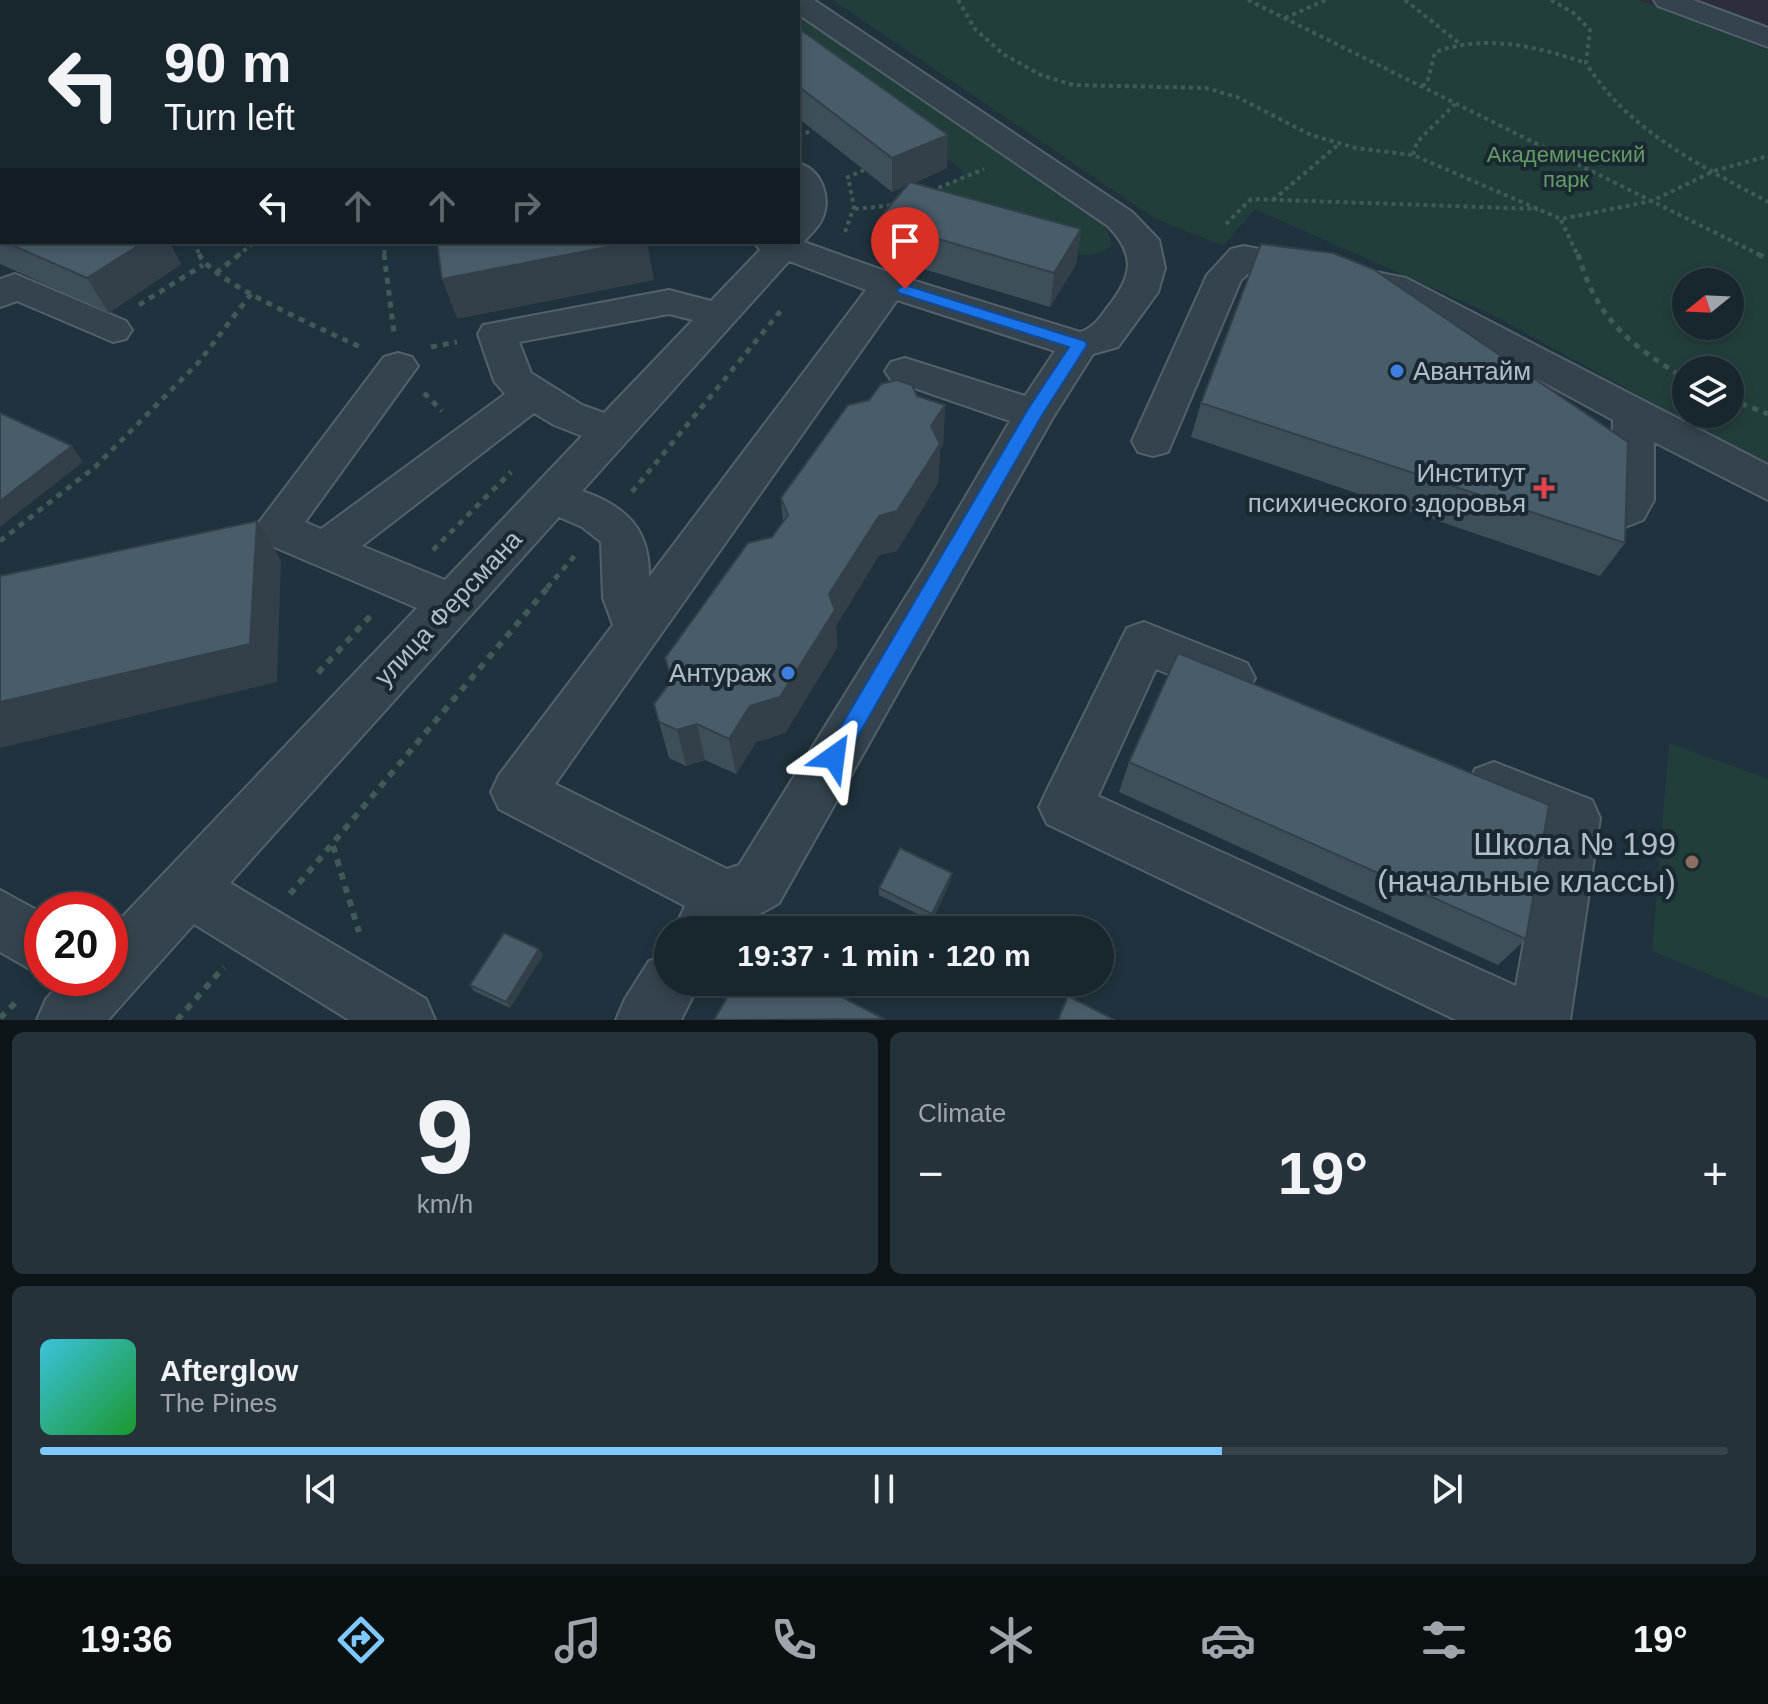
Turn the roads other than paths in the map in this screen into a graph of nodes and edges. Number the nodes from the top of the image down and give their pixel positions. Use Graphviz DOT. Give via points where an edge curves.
graph roads {
  1 [pos="1668,0"];
  2 [pos="800,3"];
  3 [pos="1768,15"];
  4 [pos="1709,16"];
  5 [pos="1768,38"];
  6 [pos="803,158"];
  7 [pos="800,227"];
  8 [pos="792,244"];
  9 [pos="889,285"];
  10 [pos="0,295"];
  11 [pos="720,315"];
  12 [pos="109,329"];
  13 [pos="1079,345"];
  14 [pos="397,360"];
  15 [pos="905,371"];
  16 [pos="533,393"];
  17 [pos="1634,411"];
  18 [pos="1034,414"];
  19 [pos="612,431"];
  20 [pos="1153,441"];
  21 [pos="1768,484"];
  22 [pos="551,497"];
  23 [pos="1603,515"];
  24 [pos="325,550"];
  25 [pos="453,603"];
  26 [pos="639,627"];
  27 [pos="1277,697"];
  28 [pos="1454,770"];
  29 [pos="188,889"];
  30 [pos="713,913"];
  31 [pos="0,918"];
  32 [pos="24,935"];
  33 [pos="128,951"];
  34 [pos="661,996"];
  35 [pos="393,1013"];
  36 [pos="646,1020"];
  37 [pos="1522,1020"];
  38 [pos="1540,1020"];
  1 -- 4 [label="street"];
  2 -- 13 [label="street" via="1120,219 1141,240 1147,268 1140,292 1104,338"];
  3 -- 4 [label="street"];
  4 -- 5 [label="street"];
  6 -- 7 [label="street, улица Ферсмана" via="809,208"];
  8 -- 9 [label="street"];
  8 -- 11 [label="street, улица Ферсмана"];
  9 -- 13 [label="street"];
  9 -- 26 [label="street"];
  10 -- 12 [label="street" via="15,286"];
  11 -- 16 [label="street" via="669,302 497,334 514,381"];
  11 -- 19 [label="street, улица Ферсмана"];
  13 -- 18 [label="street"];
  14 -- 24 [label="street" via="276,529"];
  15 -- 18 [label="street"];
  16 -- 19 [label="street" via="568,415"];
  16 -- 24 [label="street"];
  17 -- 20 [label="street" via="1393,286 1244,257 1225,275"];
  17 -- 21 [label="street"];
  17 -- 23 [label="street" via="1632,500 1620,515"];
  18 -- 30 [label="street" via="759,884"];
  19 -- 22 [label="street, улица Ферсмана"];
  22 -- 25 [label="street, улица Ферсмана"];
  22 -- 26 [label="street" via="605,519 621,535 628,559 624,592 629,614"];
  24 -- 25 [label="street"];
  25 -- 29 [label="street, улица Ферсмана"];
  26 -- 30 [label="street" via="518,792"];
  27 -- 37 [label="street" via="1144,642 1066,807"];
  28 -- 38 [label="street" via="1573,818"];
  29 -- 33 [label="street, улица Ферсмана"];
  29 -- 35 [label="street"];
  31 -- 32 [label="street"];
  34 -- 36 [label="street"];
}
